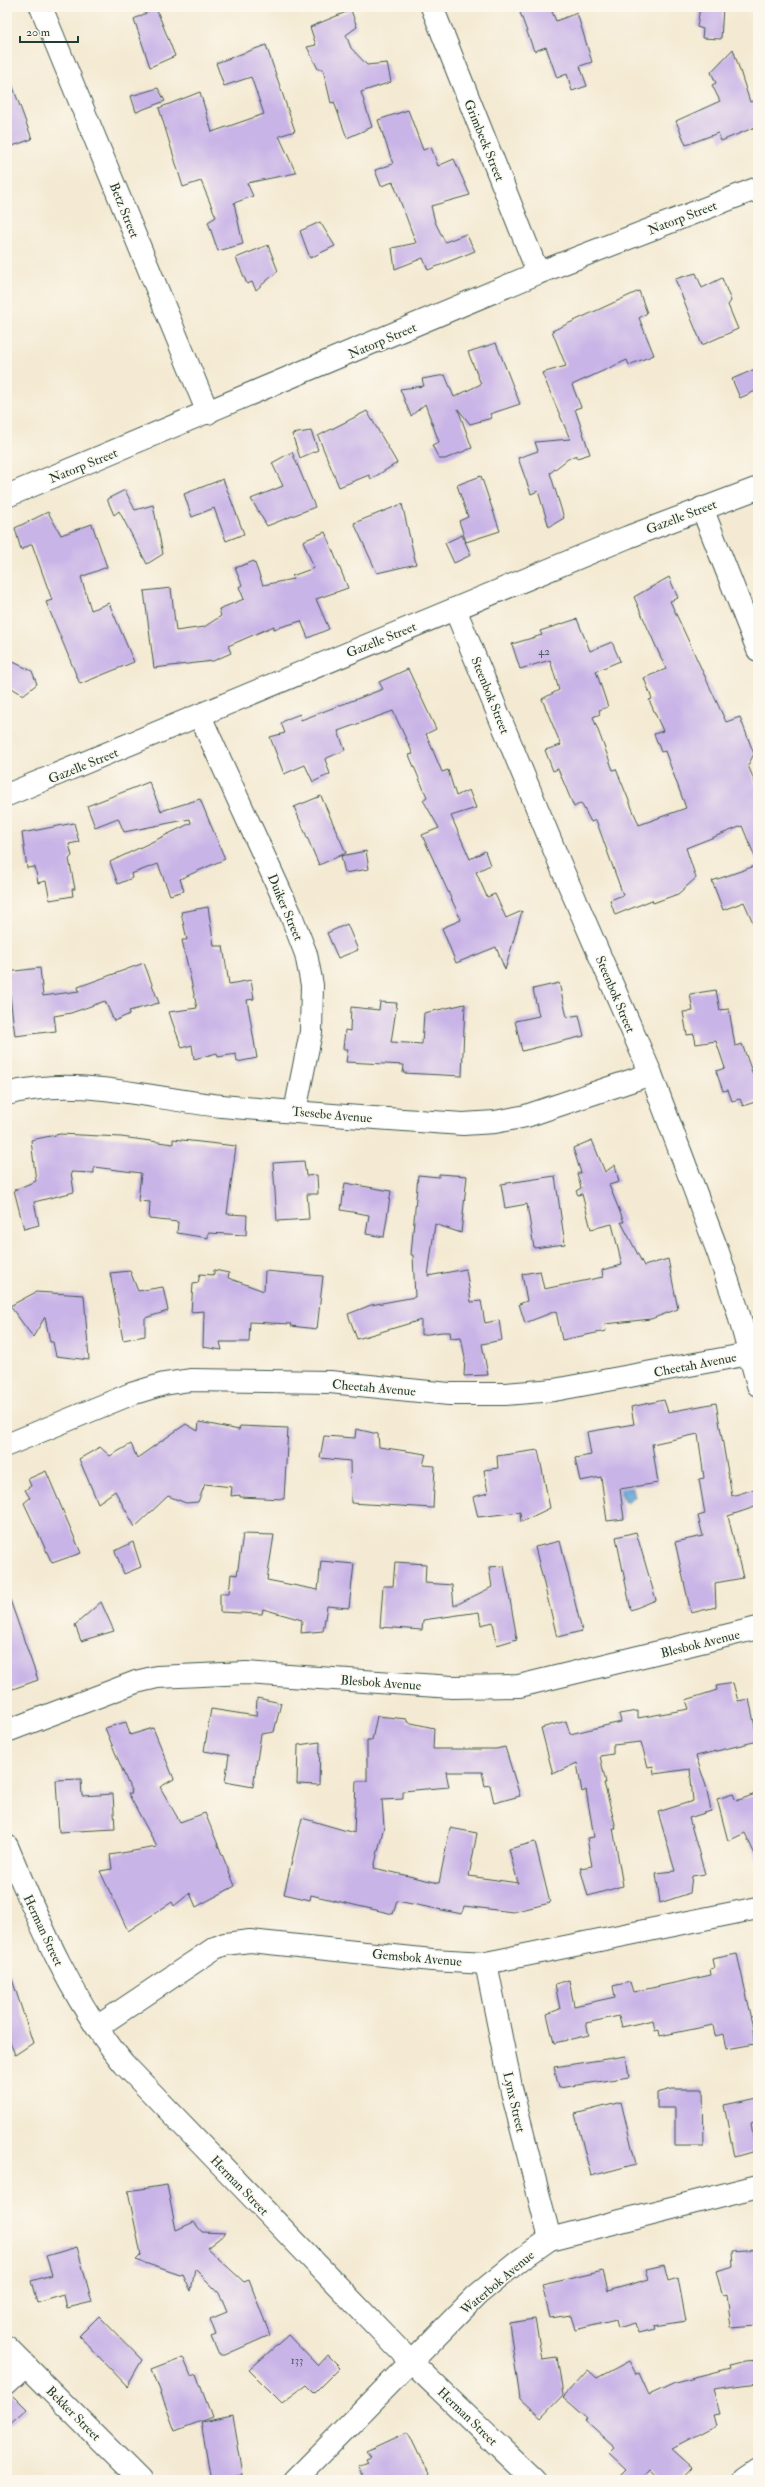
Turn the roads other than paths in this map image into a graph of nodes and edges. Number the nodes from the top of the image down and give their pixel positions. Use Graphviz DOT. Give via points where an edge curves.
graph roads {
  1 [pos="41,7"];
  2 [pos="432,7"];
  3 [pos="758,188"];
  4 [pos="538,273"];
  5 [pos="208,413"];
  6 [pos="758,488"];
  7 [pos="7,496"];
  8 [pos="702,508"];
  9 [pos="455,609"];
  10 [pos="758,650"];
  11 [pos="200,716"];
  12 [pos="7,796"];
  13 [pos="651,1074"];
  14 [pos="7,1094"];
  15 [pos="295,1111"];
  16 [pos="749,1354"];
  17 [pos="758,1386"];
  18 [pos="7,1445"];
  19 [pos="758,1628"];
  20 [pos="7,1731"];
  21 [pos="7,1846"];
  22 [pos="758,1908"];
  23 [pos="486,1963"];
  24 [pos="97,2027"];
  25 [pos="758,2186"];
  26 [pos="550,2239"];
  27 [pos="7,2347"];
  28 [pos="410,2361"];
  29 [pos="26,2365"];
  30 [pos="7,2383"];
  31 [pos="758,2471"];
  32 [pos="140,2480"];
  33 [pos="295,2480"];
  34 [pos="534,2480"];
  35 [pos="745,2480"];
  1 -- 5 [label="street, Betz Street"];
  2 -- 4 [label="street, Grimbeek Street"];
  3 -- 4 [label="street, Natorp Street"];
  4 -- 5 [label="street, Natorp Street"];
  5 -- 7 [label="street, Natorp Street"];
  6 -- 8 [label="street, Gazelle Street"];
  8 -- 9 [label="street, Gazelle Street"];
  8 -- 10 [label="street"];
  9 -- 11 [label="street, Gazelle Street"];
  9 -- 13 [label="street, Steenbok Street" via="563,871"];
  11 -- 12 [label="street, Gazelle Street"];
  11 -- 15 [label="street, Duiker Street" via="292,915 306,954 312,985 311,1032"];
  13 -- 15 [label="street, Tsesebe Avenue" via="526,1116 495,1122 449,1123"];
  13 -- 16 [label="street, Steenbok Street" via="718,1252"];
  14 -- 15 [label="street, Tsesebe Avenue" via="22,1090 92,1086 221,1106"];
  16 -- 17 [label="street, Steenbok Street"];
  16 -- 18 [label="street, Cheetah Avenue" via="554,1390 505,1394 449,1394 330,1382 190,1380 164,1384 131,1394"];
  19 -- 20 [label="street, Blesbok Avenue" via="520,1686 452,1687 246,1673 157,1677 136,1682"];
  21 -- 24 [label="street, Herman Street" via="48,1943"];
  22 -- 23 [label="street, Gemsbok Avenue"];
  23 -- 24 [label="street, Gemsbok Avenue" via="432,1960 250,1940 225,1944 215,1948"];
  23 -- 26 [label="street, Lynx Street" via="512,2092"];
  24 -- 28 [label="street, Herman Street" via="124,2064"];
  25 -- 26 [label="street, Waterbok Avenue"];
  26 -- 28 [label="street, Waterbok Avenue" via="477,2296"];
  27 -- 29 [label="street, Bekker Street"];
  28 -- 33 [label="street, Waterbok Avenue"];
  28 -- 34 [label="street, Herman Street"];
  29 -- 30 [label="street"];
  29 -- 32 [label="street, Bekker Street"];
  31 -- 35 [label="street"];
}
